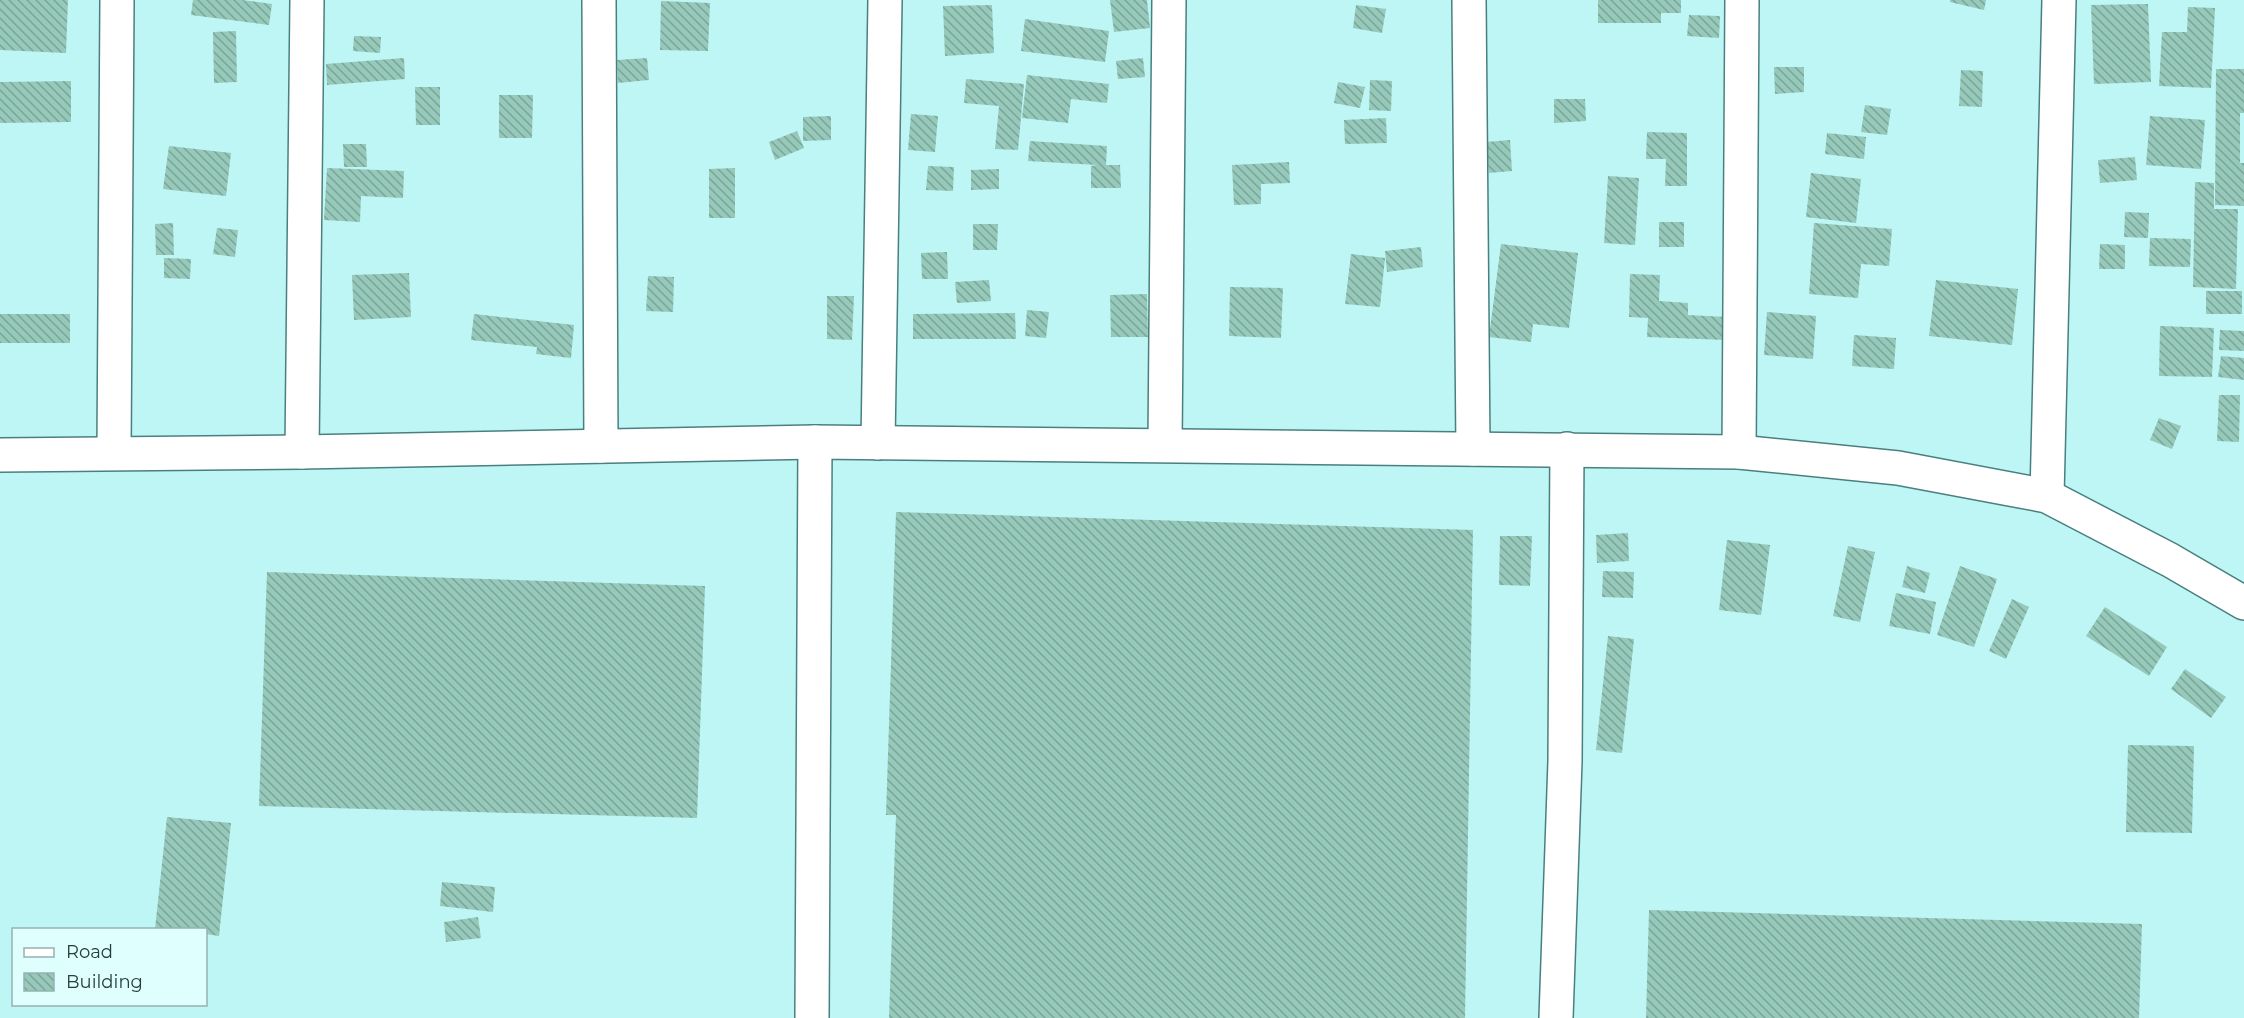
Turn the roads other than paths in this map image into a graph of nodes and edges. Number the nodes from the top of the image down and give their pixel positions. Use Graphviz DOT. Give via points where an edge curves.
graph roads {
  1 [pos="117,0"];
  2 [pos="307,0"];
  3 [pos="599,0"];
  4 [pos="885,0"];
  5 [pos="1169,0"];
  6 [pos="1469,0"];
  7 [pos="1742,0"];
  8 [pos="2059,0"];
  9 [pos="815,442"];
  10 [pos="878,443"];
  11 [pos="1165,444"];
  12 [pos="601,446"];
  13 [pos="1473,449"];
  14 [pos="1567,449"];
  15 [pos="302,452"];
  16 [pos="1739,452"];
  17 [pos="114,453"];
  18 [pos="0,454"];
  19 [pos="2047,496"];
  20 [pos="2244,603"];
  21 [pos="812,1018"];
  22 [pos="1556,1018"];
  1 -- 17 [label="street"];
  2 -- 15 [label="street"];
  3 -- 12 [label="street"];
  4 -- 10 [label="street"];
  5 -- 11 [label="street"];
  6 -- 13 [label="street"];
  7 -- 16 [label="street"];
  8 -- 19 [label="street"];
  9 -- 10 [label="street"];
  9 -- 12 [label="street"];
  9 -- 21 [label="street"];
  10 -- 11 [label="street"];
  11 -- 13 [label="street"];
  12 -- 15 [label="street"];
  13 -- 14 [label="street"];
  14 -- 16 [label="street"];
  14 -- 22 [label="street" via="1565,761"];
  15 -- 17 [label="street"];
  16 -- 19 [label="street" via="1898,468"];
  17 -- 18 [label="street"];
  19 -- 20 [label="street"];
}
